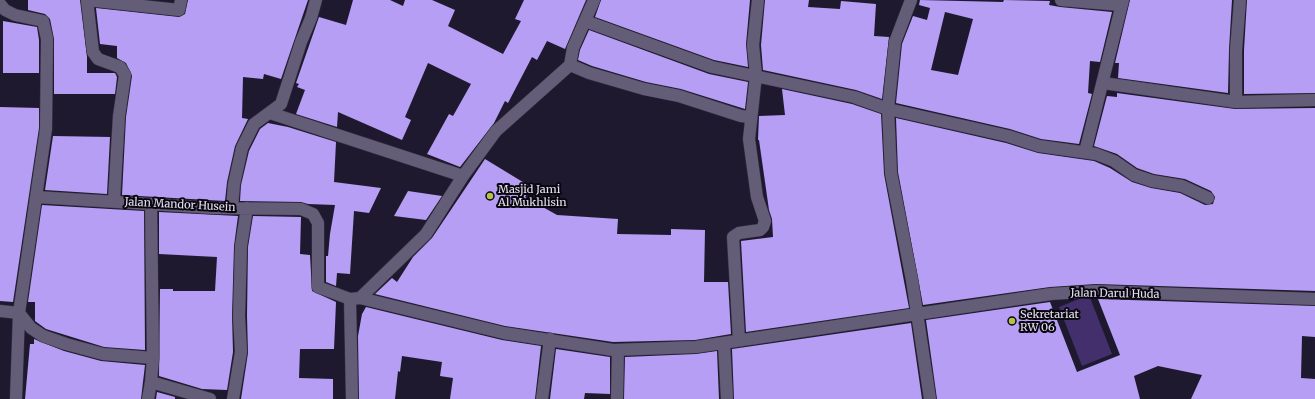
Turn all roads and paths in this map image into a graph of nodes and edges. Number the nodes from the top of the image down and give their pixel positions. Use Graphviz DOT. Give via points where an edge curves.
graph roads {
  1 [pos="88,0"];
  2 [pos="181,0"];
  3 [pos="316,0"];
  4 [pos="594,0"];
  5 [pos="758,0"];
  6 [pos="911,0"];
  7 [pos="1061,0"];
  8 [pos="1240,0"];
  9 [pos="1122,3"];
  10 [pos="0,4"];
  11 [pos="585,21"];
  12 [pos="570,65"];
  13 [pos="756,75"];
  14 [pos="1103,83"];
  15 [pos="1315,100"];
  16 [pos="1236,102"];
  17 [pos="888,109"];
  18 [pos="270,113"];
  19 [pos="750,117"];
  20 [pos="1085,152"];
  21 [pos="463,176"];
  22 [pos="36,197"];
  23 [pos="1208,198"];
  24 [pos="114,200"];
  25 [pos="151,204"];
  26 [pos="232,208"];
  27 [pos="247,208"];
  28 [pos="318,223"];
  29 [pos="355,299"];
  30 [pos="1315,299"];
  31 [pos="0,311"];
  32 [pos="19,313"];
  33 [pos="917,314"];
  34 [pos="550,339"];
  35 [pos="739,340"];
  36 [pos="724,343"];
  37 [pos="618,350"];
  38 [pos="153,358"];
  39 [pos="151,382"];
  40 [pos="16,399"];
  41 [pos="148,399"];
  42 [pos="210,399"];
  43 [pos="233,399"];
  44 [pos="352,399"];
  45 [pos="542,399"];
  46 [pos="616,399"];
  47 [pos="727,399"];
  48 [pos="930,399"];
  1 -- 2 [label="street" via="179,10"];
  1 -- 24 [label="street" via="93,52 98,59 120,67 125,75 119,116"];
  3 -- 18 [label="street" via="284,98"];
  4 -- 11 [label="street"];
  5 -- 13 [label="street" via="753,45"];
  6 -- 17 [label="street" via="895,42"];
  7 -- 9 [label="street"];
  8 -- 16 [label="street" via="1236,50"];
  9 -- 14 [label="street"];
  10 -- 22 [label="street" via="15,15 41,19 45,23 46,129"];
  11 -- 12 [label="street" via="573,48"];
  11 -- 13 [label="street" via="712,67"];
  12 -- 19 [label="street" via="644,89 679,96"];
  12 -- 21 [label="street" via="496,131"];
  13 -- 17 [label="street" via="854,97"];
  13 -- 19 [label="street"];
  14 -- 16 [label="street"];
  14 -- 20 [label="street"];
  15 -- 16 [label="street"];
  17 -- 20 [label="street" via="1008,136 1039,146"];
  17 -- 33 [label="street" via="891,173"];
  18 -- 21 [label="street"];
  18 -- 26 [label="street" via="254,124 242,148"];
  19 -- 35 [label="street" via="749,139 757,197 765,222 760,230 739,233 733,237"];
  20 -- 23 [label="street" via="1114,161 1134,175 1182,186"];
  21 -- 29 [label="street" via="426,234"];
  22 -- 24 [label="street, Jalan Mandor Husein"];
  22 -- 32 [label="street"];
  24 -- 25 [label="street, Jalan Mandor Husein"];
  25 -- 26 [label="street, Jalan Mandor Husein"];
  25 -- 38 [label="street"];
  26 -- 27 [label="street, Jalan Mandor Husein"];
  27 -- 28 [label="street, Jalan Mandor Husein" via="301,209 313,214"];
  27 -- 43 [label="street" via="241,246 241,352"];
  28 -- 29 [label="street, Jalan Darul Huda" via="318,287"];
  29 -- 34 [label="street, Jalan Darul Huda" via="504,332"];
  29 -- 44 [label="street"];
  30 -- 33 [label="street, Jalan Darul Huda" via="1096,291 1051,294"];
  31 -- 32 [label="street"];
  32 -- 38 [label="street" via="31,328 43,336 66,344 103,354"];
  32 -- 40 [label="street"];
  33 -- 35 [label="street, Jalan Darul Huda"];
  33 -- 48 [label="street"];
  34 -- 37 [label="street, Jalan Darul Huda"];
  34 -- 45 [label="street"];
  35 -- 36 [label="street, Jalan Darul Huda"];
  36 -- 37 [label="street, Jalan Darul Huda" via="696,347"];
  36 -- 47 [label="street"];
  37 -- 46 [label="street"];
  38 -- 39 [label="street"];
  39 -- 41 [label="street"];
  39 -- 42 [label="street"];
}
